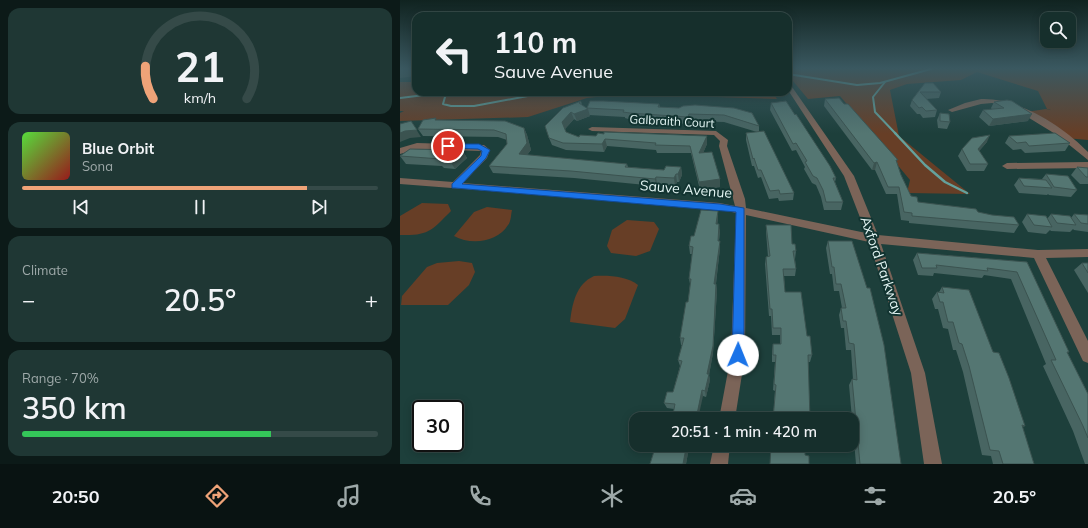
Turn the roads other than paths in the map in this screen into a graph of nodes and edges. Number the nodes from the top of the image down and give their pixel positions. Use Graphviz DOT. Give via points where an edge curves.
graph roads {
  1 [pos="792,91"];
  2 [pos="952,110"];
  3 [pos="592,129"];
  4 [pos="400,151"];
  5 [pos="1088,157"];
  6 [pos="1088,165"];
  7 [pos="1007,166"];
  8 [pos="400,181"];
  9 [pos="455,186"];
  10 [pos="741,210"];
  11 [pos="874,239"];
  12 [pos="1088,252"];
  13 [pos="1038,254"];
  14 [pos="1088,356"];
  15 [pos="728,412"];
  16 [pos="721,452"];
  17 [pos="719,464"];
  18 [pos="933,464"];
  1 -- 11 [label="street, Axford Parkway" via="849,176"];
  2 -- 5 [label="street" via="965,104 993,101 1012,103 1078,145"];
  3 -- 10 [label="street, Galbraith Court" via="710,133 720,136 724,140 723,146 740,199"];
  4 -- 9 [label="street" via="417,146 484,148 484,156"];
  6 -- 7 [label="street"];
  8 -- 9 [label="street, Sauve Avenue"];
  9 -- 10 [label="street, Sauve Avenue" via="720,206"];
  10 -- 11 [label="street, Sauve Avenue"];
  10 -- 15 [label="street" via="738,355"];
  11 -- 13 [label="street, Sauve Avenue"];
  11 -- 18 [label="street, Axford Parkway" via="918,373"];
  12 -- 13 [label="street, Sauve Avenue"];
  13 -- 14 [label="street"];
  16 -- 17 [label="street"];
}
